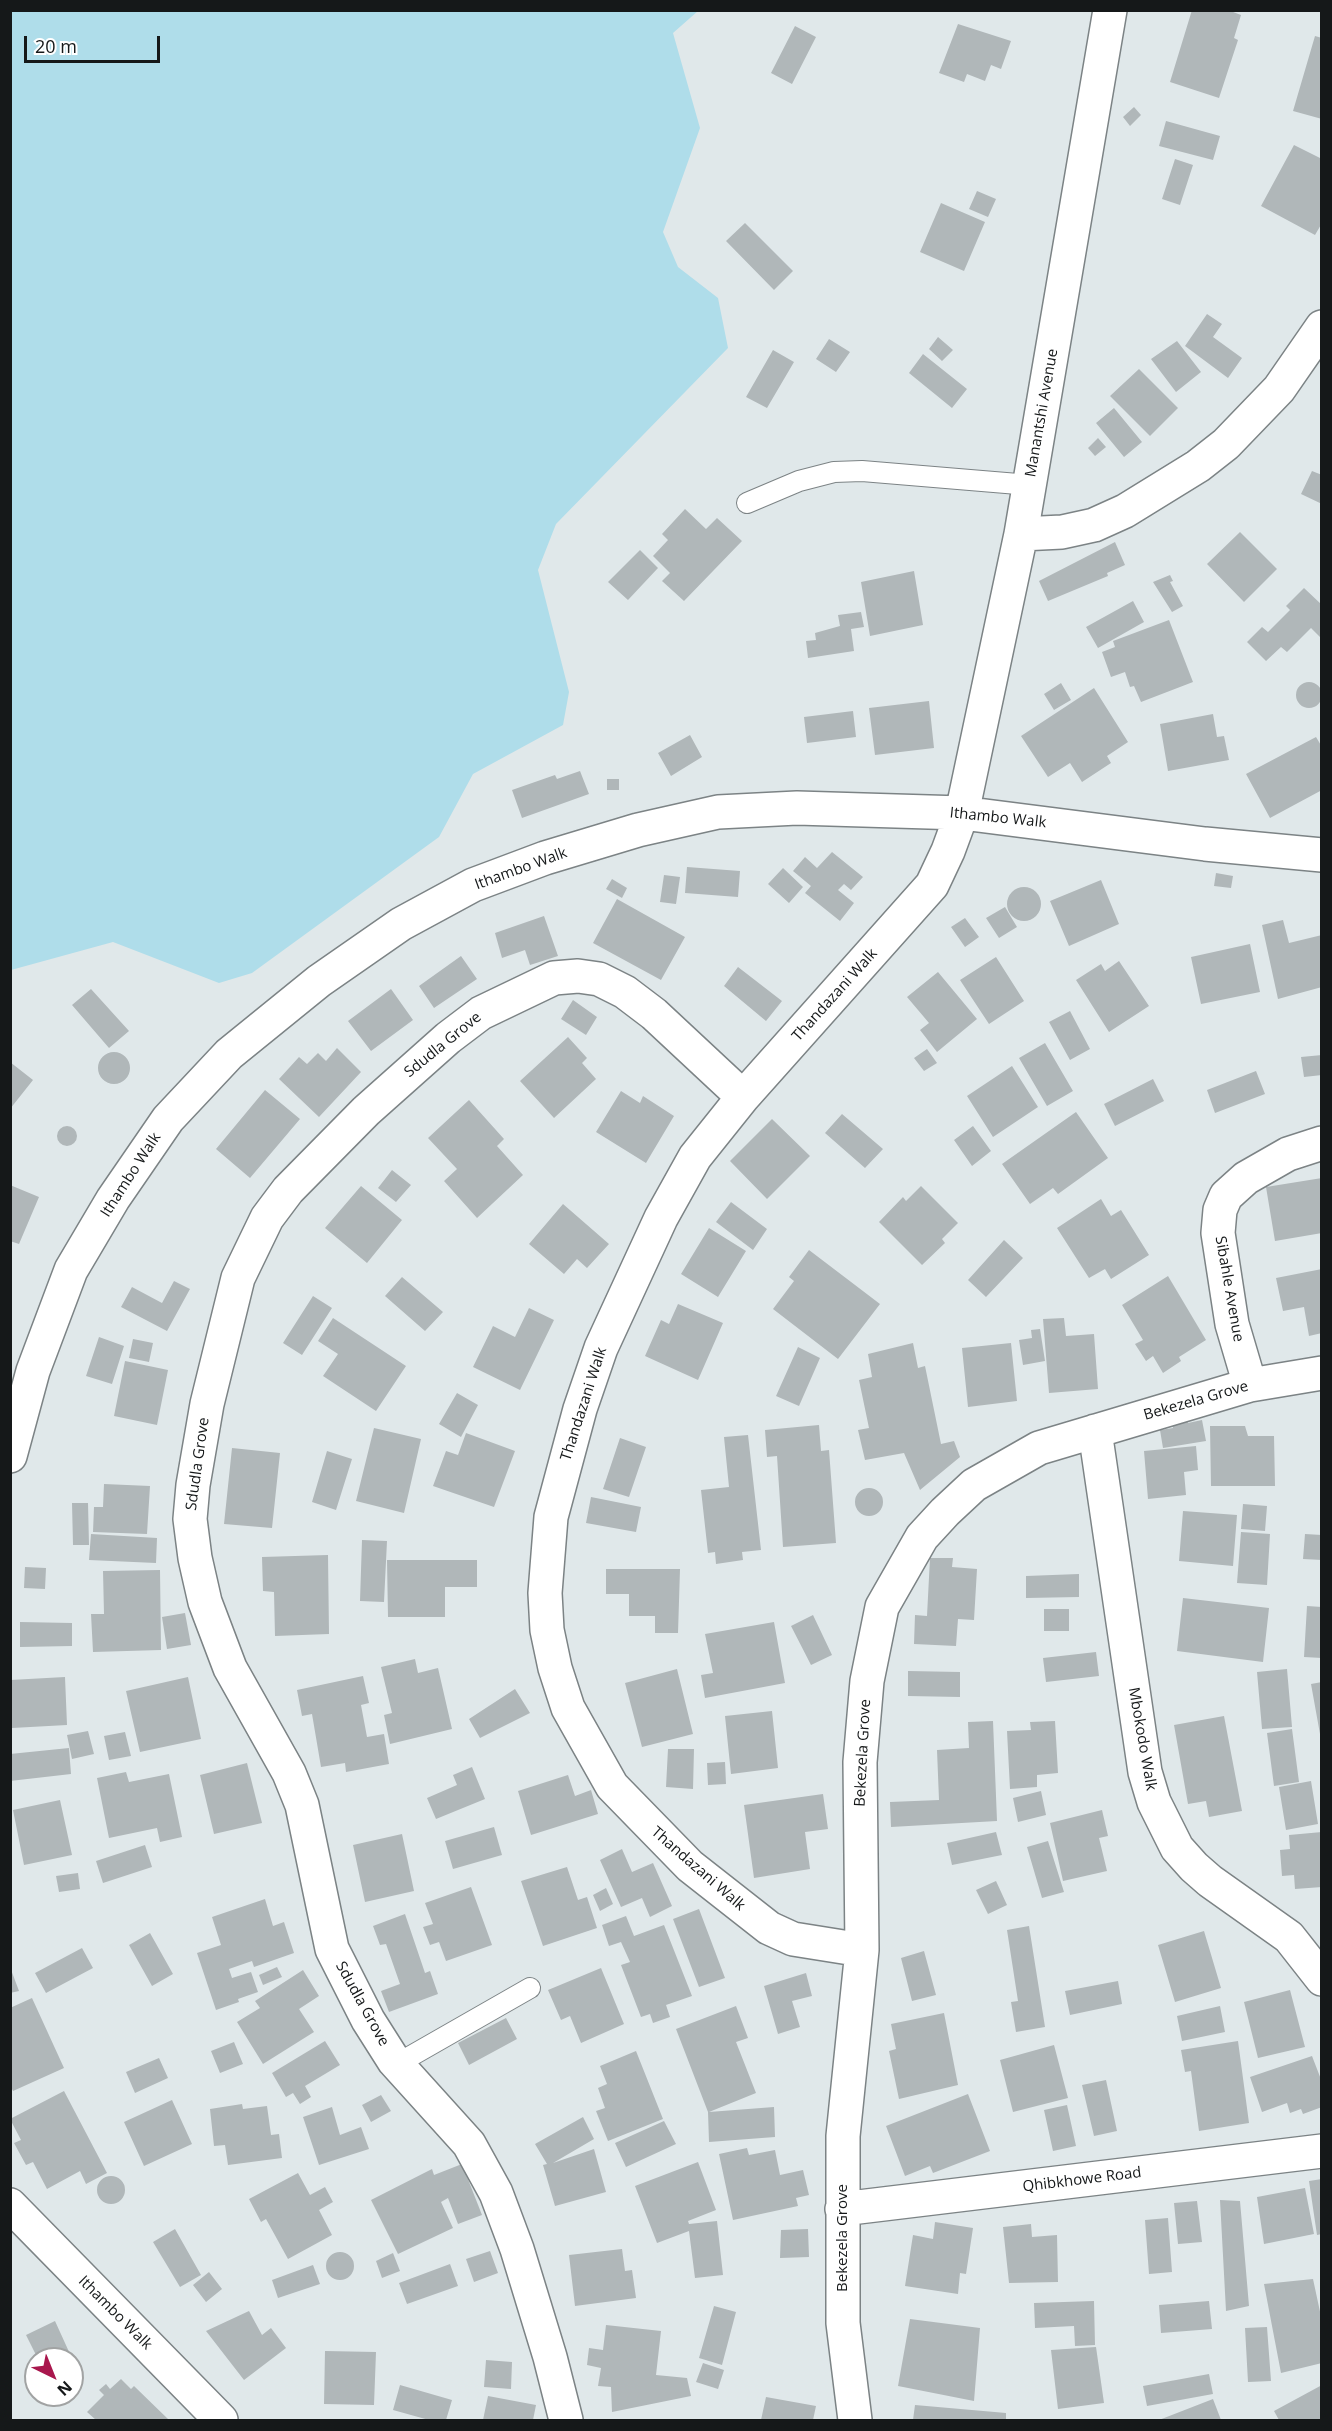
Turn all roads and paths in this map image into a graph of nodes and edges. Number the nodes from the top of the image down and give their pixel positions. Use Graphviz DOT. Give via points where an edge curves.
graph roads {
  1 [pos="1110,10"];
  2 [pos="1322,327"];
  3 [pos="1030,485"];
  4 [pos="747,503"];
  5 [pos="1021,534"];
  6 [pos="962,813"];
  7 [pos="1322,855"];
  8 [pos="743,1097"];
  9 [pos="1322,1143"];
  10 [pos="1322,1373"];
  11 [pos="1250,1385"];
  12 [pos="1095,1431"];
  13 [pos="10,1455"];
  14 [pos="861,1950"];
  15 [pos="1321,1978"];
  16 [pos="530,1988"];
  17 [pos="397,2064"];
  18 [pos="1322,2151"];
  19 [pos="10,2205"];
  20 [pos="842,2209"];
  21 [pos="221,2421"];
  22 [pos="566,2421"];
  23 [pos="855,2421"];
  1 -- 3 [label="street, Manantshi Avenue"];
  2 -- 5 [label="street" via="1279,389 1226,444 1198,466 1125,511 1094,525 1062,532"];
  3 -- 4 [label="lane" via="834,472 799,481"];
  3 -- 5 [label="street, Manantshi Avenue"];
  5 -- 6 [label="street, Manantshi Avenue"];
  6 -- 7 [label="street, Ithambo Walk"];
  6 -- 8 [label="street, Thandazani Walk" via="932,885"];
  6 -- 13 [label="street, Ithambo Walk" via="797,808 718,813 638,830 545,858 473,885 401,924 319,981 229,1054 168,1119 113,1199 71,1270 33,1371"];
  8 -- 14 [label="street, Thandazani Walk" via="695,1157 679,1185 601,1348 551,1517 544,1593 547,1630 568,1708 595,1760 628,1805 690,1866 769,1928 810,1943"];
  8 -- 17 [label="street, Sdudla Grove" via="625,992 599,979 554,978 481,1013 366,1111 288,1190 267,1218 238,1278 207,1404 193,1485 190,1519 195,1558 205,1602 230,1668 289,1773 302,1805 332,1948 368,2020"];
  9 -- 11 [label="street, Sibahle Avenue" via="1288,1154 1246,1178 1226,1196 1220,1210 1218,1233 1232,1324"];
  10 -- 11 [label="street, Bekezela Grove"];
  11 -- 12 [label="street, Bekezela Grove"];
  12 -- 14 [label="street, Bekezela Grove" via="1039,1448 974,1485 922,1538 882,1607 867,1681 860,1762"];
  12 -- 15 [label="street, Mbokodo Walk" via="1146,1772 1154,1802 1177,1848 1194,1867 1289,1937"];
  14 -- 20 [label="street, Bekezela Grove" via="843,2136"];
  16 -- 17 [label="lane"];
  17 -- 22 [label="street, Sdudla Grove" via="469,2144 496,2193 540,2324"];
  18 -- 20 [label="street, Qhibkhowe Road"];
  19 -- 21 [label="street, Ithambo Walk"];
  20 -- 23 [label="street, Bekezela Grove" via="843,2323"];
}
